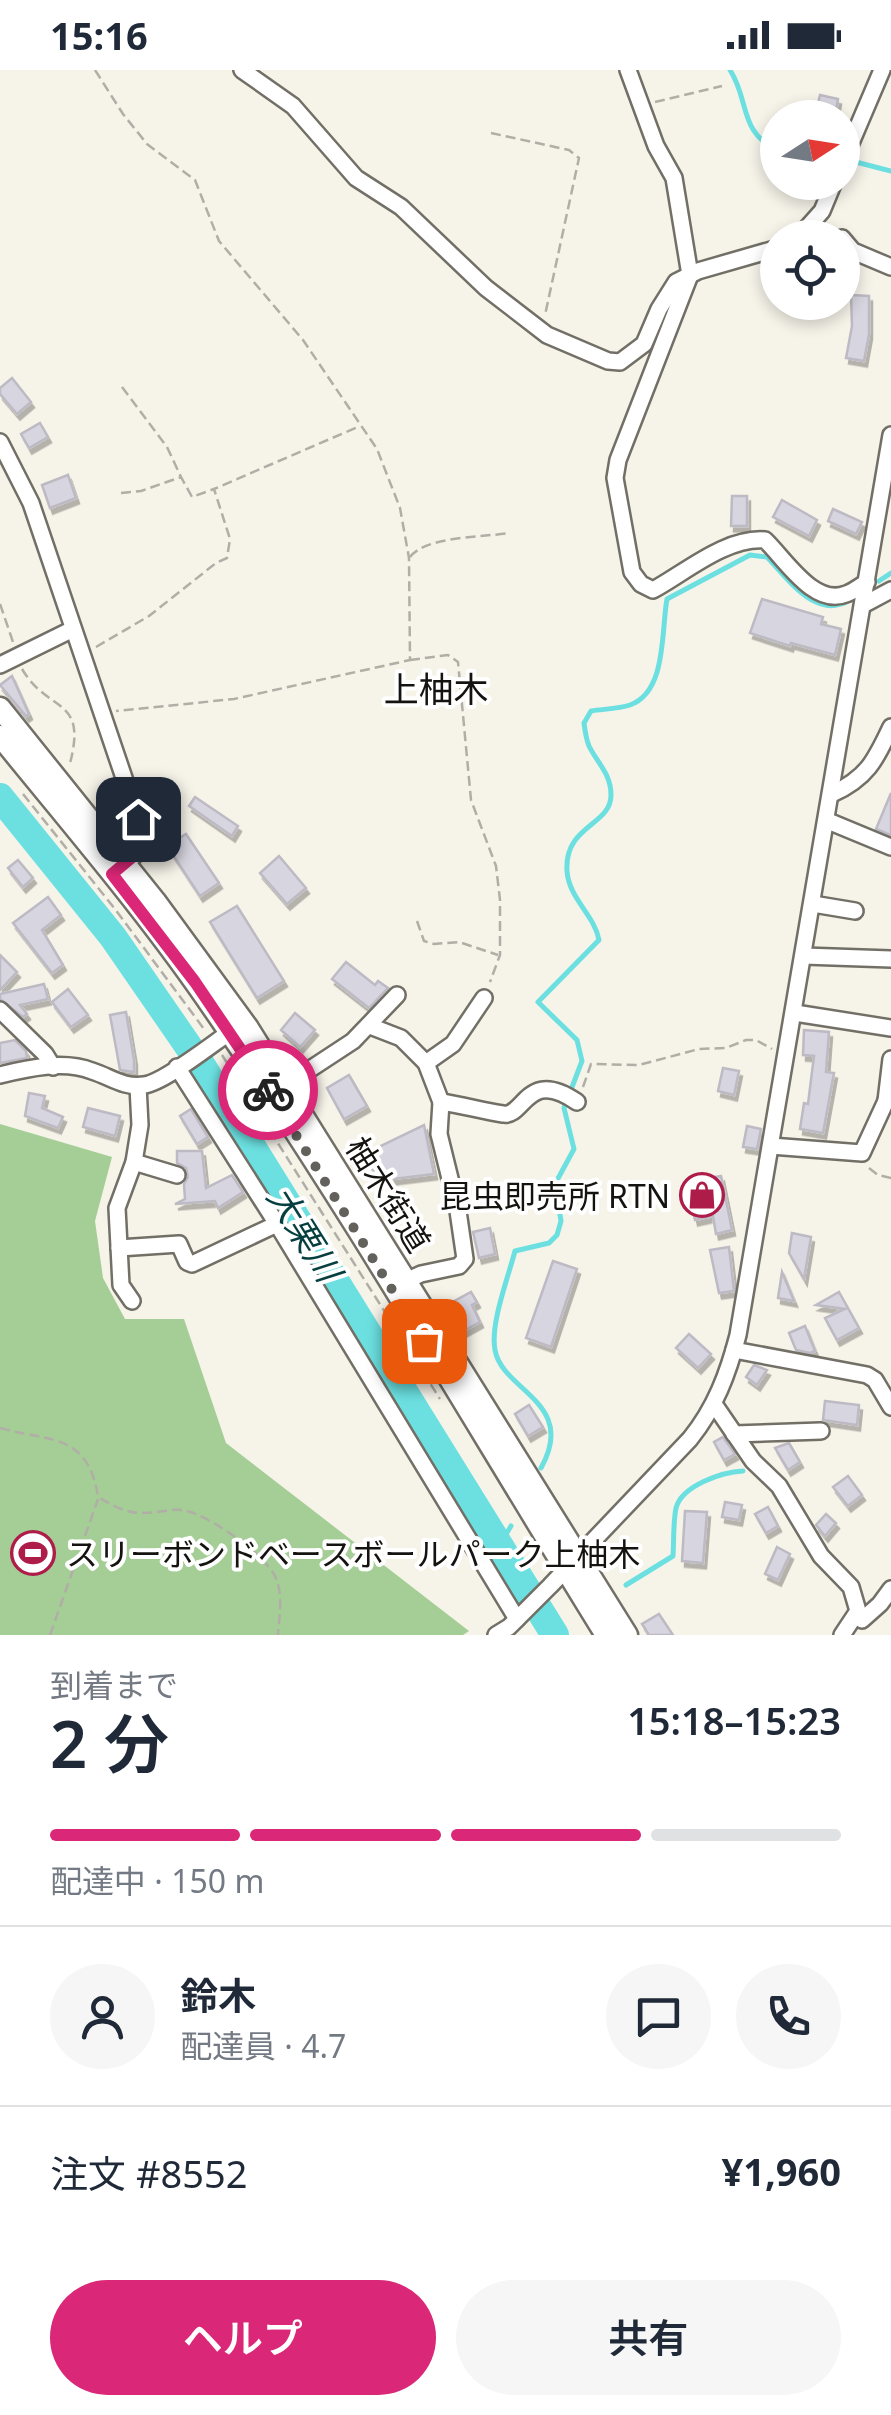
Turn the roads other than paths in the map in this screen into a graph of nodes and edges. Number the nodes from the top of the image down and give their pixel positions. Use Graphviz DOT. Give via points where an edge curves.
graph roads {
  1 [pos="242,70"];
  2 [pos="628,70"];
  3 [pos="882,70"];
  4 [pos="860,122"];
  5 [pos="827,200"];
  6 [pos="822,211"];
  7 [pos="814,220"];
  8 [pos="829,220"];
  9 [pos="760,254"];
  10 [pos="860,254"];
  11 [pos="891,267"];
  12 [pos="690,275"];
  13 [pos="891,435"];
  14 [pos="0,442"];
  15 [pos="867,582"];
  16 [pos="891,590"];
  17 [pos="863,605"];
  18 [pos="73,630"];
  19 [pos="0,665"];
  20 [pos="0,708"];
  21 [pos="891,728"];
  22 [pos="0,736"];
  23 [pos="832,794"];
  24 [pos="828,821"];
  25 [pos="891,847"];
  26 [pos="118,870"];
  27 [pos="813,904"];
  28 [pos="855,911"];
  29 [pos="804,956"];
  30 [pos="891,959"];
  31 [pos="396,995"];
  32 [pos="484,998"];
  33 [pos="0,1010"];
  34 [pos="795,1013"];
  35 [pos="370,1026"];
  36 [pos="891,1028"];
  37 [pos="217,1041"];
  38 [pos="891,1059"];
  39 [pos="426,1063"];
  40 [pos="179,1065"];
  41 [pos="54,1067"];
  42 [pos="0,1076"];
  43 [pos="286,1085"];
  44 [pos="138,1086"];
  45 [pos="888,1100"];
  46 [pos="441,1102"];
  47 [pos="576,1102"];
  48 [pos="771,1146"];
  49 [pos="134,1162"];
  50 [pos="177,1175"];
  51 [pos="278,1224"];
  52 [pos="119,1248"];
  53 [pos="408,1280"];
  54 [pos="132,1302"];
  55 [pos="734,1350"];
  56 [pos="714,1404"];
  57 [pos="891,1407"];
  58 [pos="821,1431"];
  59 [pos="734,1434"];
  60 [pos="565,1569"];
  61 [pos="891,1589"];
  62 [pos="870,1616"];
  63 [pos="511,1626"];
  64 [pos="606,1635"];
  65 [pos="627,1635"];
  66 [pos="842,1635"];
  1 -- 12 [label="street" via="293,106 356,178 402,207 486,288 584,353 620,362 644,344 658,309 676,282"];
  2 -- 12 [label="street" via="674,178"];
  3 -- 4 [label="street"];
  5 -- 6 [label="street"];
  6 -- 7 [label="street"];
  6 -- 8 [label="street"];
  9 -- 12 [label="street"];
  10 -- 11 [label="street"];
  12 -- 15 [label="street" via="618,460 615,478 632,572 653,590 750,539 765,540 805,584 826,595 844,596"];
  13 -- 15 [label="street"];
  14 -- 18 [label="street" via="31,504"];
  15 -- 17 [label="street"];
  16 -- 17 [label="street"];
  17 -- 23 [label="street"];
  18 -- 19 [label="street"];
  18 -- 26 [label="street" via="144,840"];
  20 -- 26 [label="main road, 柚木街道"];
  21 -- 23 [label="street" via="856,783"];
  22 -- 26 [label="main road, 柚木街道"];
  23 -- 24 [label="street"];
  24 -- 25 [label="street"];
  24 -- 27 [label="street"];
  26 -- 37 [label="main road, 柚木街道"];
  26 -- 43 [label="main road, 柚木街道" via="211,976"];
  27 -- 28 [label="street"];
  27 -- 29 [label="street"];
  29 -- 30 [label="street"];
  29 -- 34 [label="street"];
  31 -- 35 [label="street"];
  32 -- 39 [label="street" via="453,1044"];
  33 -- 41 [label="street"];
  34 -- 36 [label="street"];
  34 -- 48 [label="street"];
  35 -- 39 [label="street" via="401,1038"];
  35 -- 43 [label="street"];
  37 -- 40 [label="street"];
  37 -- 60 [label="main road, 柚木街道" via="286,1116"];
  38 -- 45 [label="street"];
  39 -- 46 [label="street"];
  40 -- 44 [label="street"];
  40 -- 51 [label="street"];
  41 -- 42 [label="street"];
  41 -- 44 [label="street" via="92,1070 117,1084"];
  43 -- 53 [label="main road, 柚木街道"];
  44 -- 49 [label="street"];
  45 -- 48 [label="street" via="862,1153"];
  46 -- 47 [label="street" via="506,1116 537,1090"];
  46 -- 53 [label="street" via="440,1134 465,1259"];
  48 -- 55 [label="street"];
  49 -- 50 [label="street"];
  49 -- 52 [label="street" via="119,1197"];
  51 -- 52 [label="street" via="192,1264 179,1244"];
  51 -- 63 [label="street"];
  52 -- 54 [label="street" via="121,1285"];
  53 -- 60 [label="main road, 柚木街道"];
  55 -- 56 [label="street"];
  55 -- 57 [label="street" via="868,1375"];
  56 -- 59 [label="street"];
  56 -- 60 [label="street" via="681,1450"];
  58 -- 59 [label="street"];
  59 -- 62 [label="street"];
  60 -- 63 [label="street"];
  60 -- 64 [label="main road, 柚木街道"];
  60 -- 65 [label="main road, 柚木街道"];
  61 -- 62 [label="street"];
  62 -- 66 [label="street"];
}
